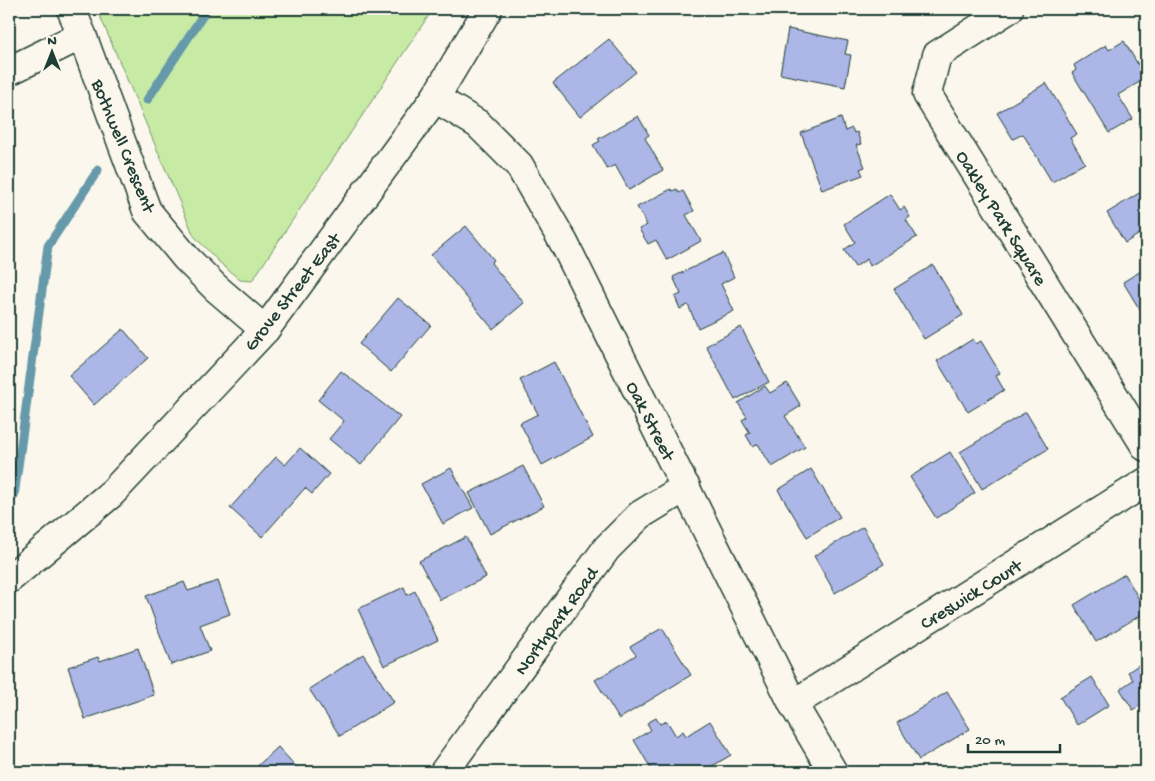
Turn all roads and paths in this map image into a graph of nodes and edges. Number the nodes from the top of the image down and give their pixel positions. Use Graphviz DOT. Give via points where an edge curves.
graph roads {
  1 [pos="71,9"];
  2 [pos="488,9"];
  3 [pos="1009,9"];
  4 [pos="82,35"];
  5 [pos="9,71"];
  6 [pos="435,98"];
  7 [pos="265,330"];
  8 [pos="1146,446"];
  9 [pos="1146,482"];
  10 [pos="686,487"];
  11 [pos="9,579"];
  12 [pos="793,704"];
  13 [pos="444,772"];
  14 [pos="833,772"];
  1 -- 4 [label="street, Bothwell Crescent"];
  2 -- 6 [label="street, Grove Street East"];
  3 -- 8 [label="street, Oakley Park Square" via="937,55 927,94"];
  4 -- 5 [label="street"];
  4 -- 7 [label="street, Bothwell Crescent" via="147,211 186,258"];
  6 -- 7 [label="street, Grove Street East"];
  6 -- 10 [label="street, Oak Street" via="478,124 518,165 564,243"];
  7 -- 11 [label="street, Grove Street East" via="112,493"];
  9 -- 12 [label="street, Creswick Court"];
  10 -- 12 [label="street, Oak Street"];
  10 -- 13 [label="street, Northpark Road" via="640,515 607,548"];
  12 -- 14 [label="street, Oak Street"];
}
